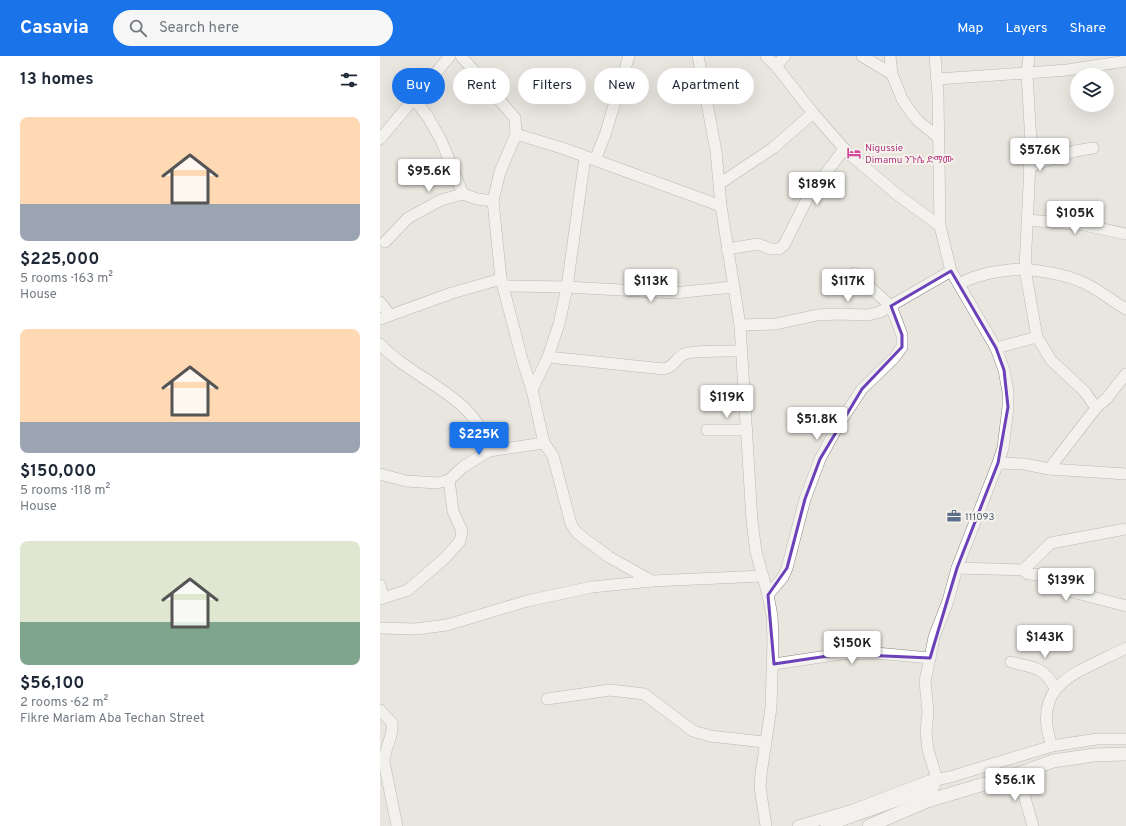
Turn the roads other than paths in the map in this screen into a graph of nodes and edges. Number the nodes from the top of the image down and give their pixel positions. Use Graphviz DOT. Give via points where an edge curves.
graph roads {
  1 [pos="450,56"];
  2 [pos="461,56"];
  3 [pos="629,56"];
  4 [pos="698,56"];
  5 [pos="766,56"];
  6 [pos="785,56"];
  7 [pos="862,56"];
  8 [pos="890,56"];
  9 [pos="935,56"];
  10 [pos="1029,56"];
  11 [pos="1114,59"];
  12 [pos="1126,61"];
  13 [pos="776,66"];
  14 [pos="440,68"];
  15 [pos="1089,68"];
  16 [pos="1027,73"];
  17 [pos="1070,73"];
  18 [pos="892,74"];
  19 [pos="937,79"];
  20 [pos="410,104"];
  21 [pos="418,104"];
  22 [pos="812,113"];
  23 [pos="516,134"];
  24 [pos="938,138"];
  25 [pos="380,139"];
  26 [pos="1093,148"];
  27 [pos="844,149"];
  28 [pos="590,159"];
  29 [pos="1029,167"];
  30 [pos="719,184"];
  31 [pos="463,194"];
  32 [pos="493,201"];
  33 [pos="721,206"];
  34 [pos="1028,220"];
  35 [pos="940,226"];
  36 [pos="1126,234"];
  37 [pos="386,242"];
  38 [pos="727,249"];
  39 [pos="1024,269"];
  40 [pos="951,271"];
  41 [pos="854,273"];
  42 [pos="503,282"];
  43 [pos="959,284"];
  44 [pos="567,287"];
  45 [pos="733,287"];
  46 [pos="380,302"];
  47 [pos="891,306"];
  48 [pos="1126,309"];
  49 [pos="385,317"];
  50 [pos="740,325"];
  51 [pos="1037,338"];
  52 [pos="380,344"];
  53 [pos="996,348"];
  54 [pos="742,350"];
  55 [pos="548,357"];
  56 [pos="1126,374"];
  57 [pos="532,390"];
  58 [pos="1096,408"];
  59 [pos="707,430"];
  60 [pos="747,430"];
  61 [pos="544,443"];
  62 [pos="489,451"];
  63 [pos="998,463"];
  64 [pos="1049,469"];
  65 [pos="380,474"];
  66 [pos="1126,474"];
  67 [pos="448,480"];
  68 [pos="1126,529"];
  69 [pos="957,568"];
  70 [pos="1023,570"];
  71 [pos="763,576"];
  72 [pos="652,581"];
  73 [pos="380,586"];
  74 [pos="768,595"];
  75 [pos="381,599"];
  76 [pos="1126,606"];
  77 [pos="380,628"];
  78 [pos="1126,648"];
  79 [pos="930,658"];
  80 [pos="1011,662"];
  81 [pos="774,664"];
  82 [pos="1055,688"];
  83 [pos="547,699"];
  84 [pos="380,710"];
  85 [pos="1126,739"];
  86 [pos="764,742"];
  87 [pos="1052,746"];
  88 [pos="1126,754"];
  89 [pos="1018,774"];
  90 [pos="937,779"];
  91 [pos="885,823"];
  92 [pos="397,826"];
  93 [pos="766,826"];
  94 [pos="798,826"];
  95 [pos="826,826"];
  96 [pos="869,826"];
  97 [pos="1033,826"];
  1 -- 14 [label="street"];
  2 -- 23 [label="street" via="515,118"];
  3 -- 28 [label="street" via="605,135"];
  4 -- 30 [label="street" via="716,151"];
  5 -- 13 [label="street"];
  6 -- 13 [label="street"];
  7 -- 18 [label="street"];
  8 -- 18 [label="street"];
  9 -- 19 [label="street"];
  10 -- 16 [label="street"];
  11 -- 12 [label="street"];
  11 -- 15 [label="street"];
  13 -- 22 [label="street"];
  16 -- 17 [label="street"];
  16 -- 19 [label="street"];
  16 -- 29 [label="street" via="1031,143"];
  18 -- 24 [label="street" via="910,112"];
  19 -- 24 [label="street"];
  20 -- 25 [label="street"];
  21 -- 31 [label="street" via="441,140"];
  22 -- 27 [label="street"];
  22 -- 30 [label="street" via="773,148"];
  23 -- 28 [label="street"];
  23 -- 32 [label="street" via="500,172"];
  24 -- 35 [label="street"];
  26 -- 29 [label="street" via="1075,151"];
  27 -- 35 [label="street" via="899,196"];
  27 -- 38 [label="street" via="808,197 784,245 779,249 758,244"];
  28 -- 33 [label="street"];
  28 -- 44 [label="street"];
  29 -- 34 [label="street"];
  30 -- 33 [label="street"];
  31 -- 32 [label="street"];
  31 -- 37 [label="street" via="422,209 399,226"];
  32 -- 42 [label="street"];
  33 -- 38 [label="street"];
  34 -- 36 [label="street" via="1084,225"];
  34 -- 39 [label="street"];
  35 -- 40 [label="street"];
  38 -- 45 [label="street"];
  39 -- 43 [label="street" via="1003,270 973,277"];
  39 -- 48 [label="street" via="1064,274 1092,287"];
  39 -- 51 [label="street"];
  40 -- 43 [label="street"];
  40 -- 47 [label="street"];
  41 -- 47 [label="street"];
  42 -- 44 [label="street"];
  42 -- 49 [label="street" via="452,293"];
  42 -- 57 [label="street"];
  43 -- 53 [label="street"];
  44 -- 45 [label="street" via="674,293"];
  44 -- 55 [label="street"];
  45 -- 50 [label="street"];
  46 -- 49 [label="street"];
  47 -- 50 [label="street" via="868,315 817,315 776,324"];
  47 -- 74 [label="street" via="902,335 902,347 862,389 820,459 805,500 787,568"];
  50 -- 54 [label="street"];
  51 -- 53 [label="street"];
  51 -- 58 [label="street" via="1051,360 1085,392"];
  52 -- 62 [label="street" via="407,367 457,400 478,425 487,441"];
  53 -- 63 [label="street" via="1008,392 1008,419"];
  54 -- 55 [label="street" via="688,353 664,369"];
  54 -- 60 [label="street"];
  55 -- 57 [label="street"];
  56 -- 58 [label="street"];
  57 -- 61 [label="street"];
  58 -- 64 [label="street"];
  59 -- 60 [label="street"];
  60 -- 71 [label="street" via="752,521 756,552"];
  61 -- 62 [label="street"];
  61 -- 72 [label="street" via="553,456 567,514 577,533 609,557"];
  62 -- 67 [label="street"];
  63 -- 64 [label="street" via="1024,464"];
  63 -- 69 [label="street"];
  64 -- 66 [label="street"];
  65 -- 67 [label="street" via="406,482 437,483"];
  67 -- 75 [label="street" via="452,504 462,531 460,541 408,590"];
  68 -- 70 [label="street" via="1051,543"];
  69 -- 70 [label="street"];
  69 -- 79 [label="street" via="934,637"];
  70 -- 76 [label="street" via="1028,574 1056,576 1073,592"];
  71 -- 72 [label="street"];
  71 -- 74 [label="street"];
  72 -- 77 [label="street" via="592,587 527,601 447,625 416,629"];
  73 -- 75 [label="street"];
  74 -- 81 [label="street" via="772,616"];
  78 -- 82 [label="street" via="1064,680"];
  79 -- 81 [label="street" via="876,653 841,654"];
  79 -- 90 [label="street" via="925,681 928,712 926,732 928,750"];
  80 -- 82 [label="street" via="1042,670"];
  81 -- 86 [label="street" via="771,708"];
  82 -- 87 [label="street" via="1045,714"];
  83 -- 86 [label="street" via="610,690 644,694 693,731 710,736"];
  84 -- 92 [label="street" via="392,723 392,733 384,753 384,762"];
  85 -- 87 [label="street"];
  86 -- 93 [label="street" via="760,787"];
  87 -- 90 [label="street"];
  88 -- 89 [label="main road" via="1094,754 1053,761"];
  89 -- 91 [label="main road" via="926,802"];
  89 -- 97 [label="street"];
  90 -- 94 [label="street" via="853,810"];
  90 -- 95 [label="street" via="933,788"];
  91 -- 96 [label="main road"];
}
